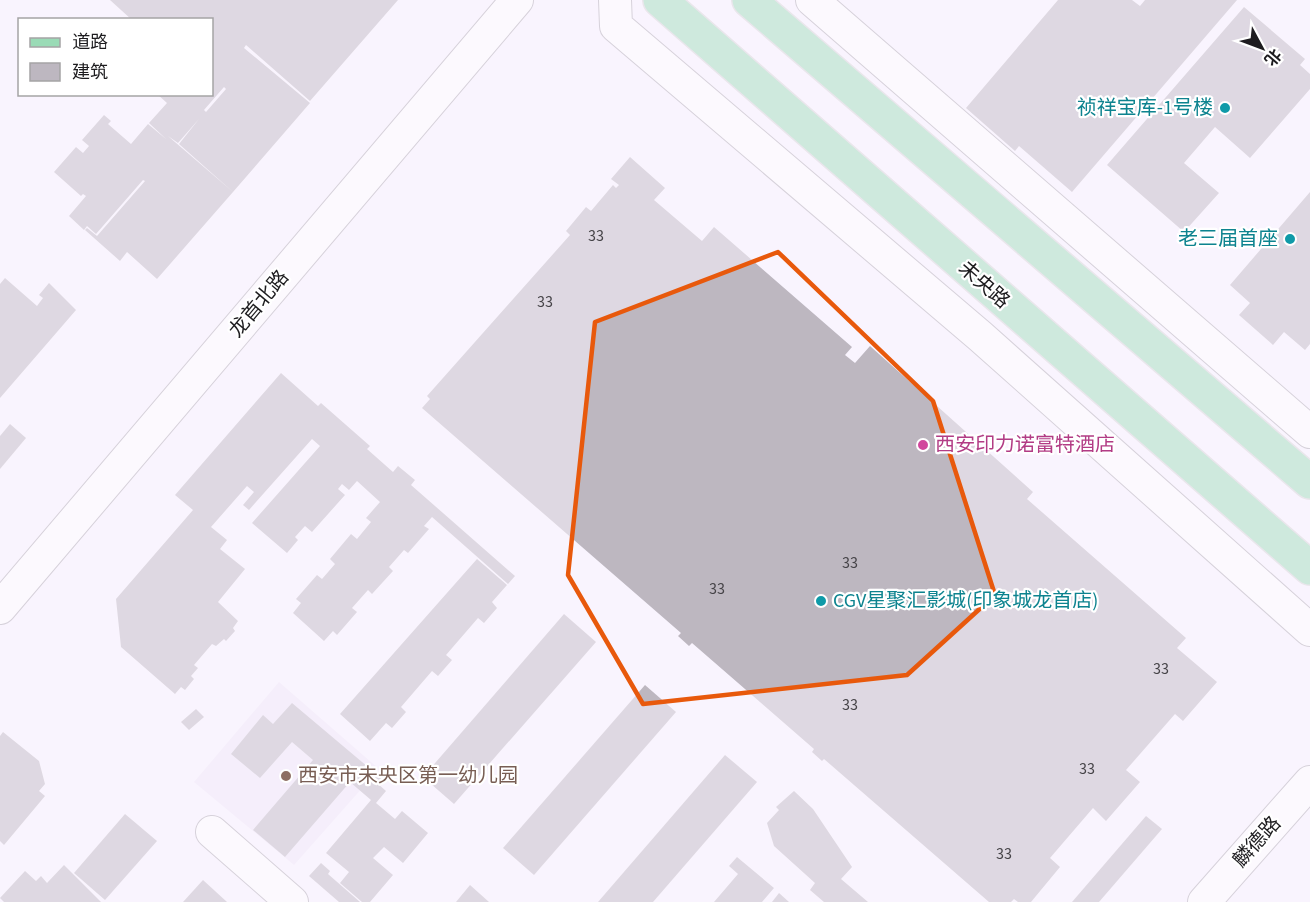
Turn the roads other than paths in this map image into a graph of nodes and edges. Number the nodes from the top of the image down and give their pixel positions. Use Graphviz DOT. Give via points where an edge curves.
graph roads {
  1 [pos="517,0"];
  2 [pos="615,0"];
  3 [pos="660,0"];
  4 [pos="748,0"];
  5 [pos="812,0"];
  6 [pos="1310,432"];
  7 [pos="1310,482"];
  8 [pos="1310,568"];
  9 [pos="0,608"];
  10 [pos="1310,630"];
  11 [pos="1310,782"];
  12 [pos="212,832"];
  13 [pos="292,902"];
  14 [pos="1204,902"];
  1 -- 9 [label="street, 龙首北路"];
  2 -- 10 [label="street" via="616,26 980,336"];
  3 -- 8 [label="main road, 未央路"];
  4 -- 7 [label="main road"];
  5 -- 6 [label="street"];
  11 -- 14 [label="street, 麟德路"];
  12 -- 13 [label="street"];
}
